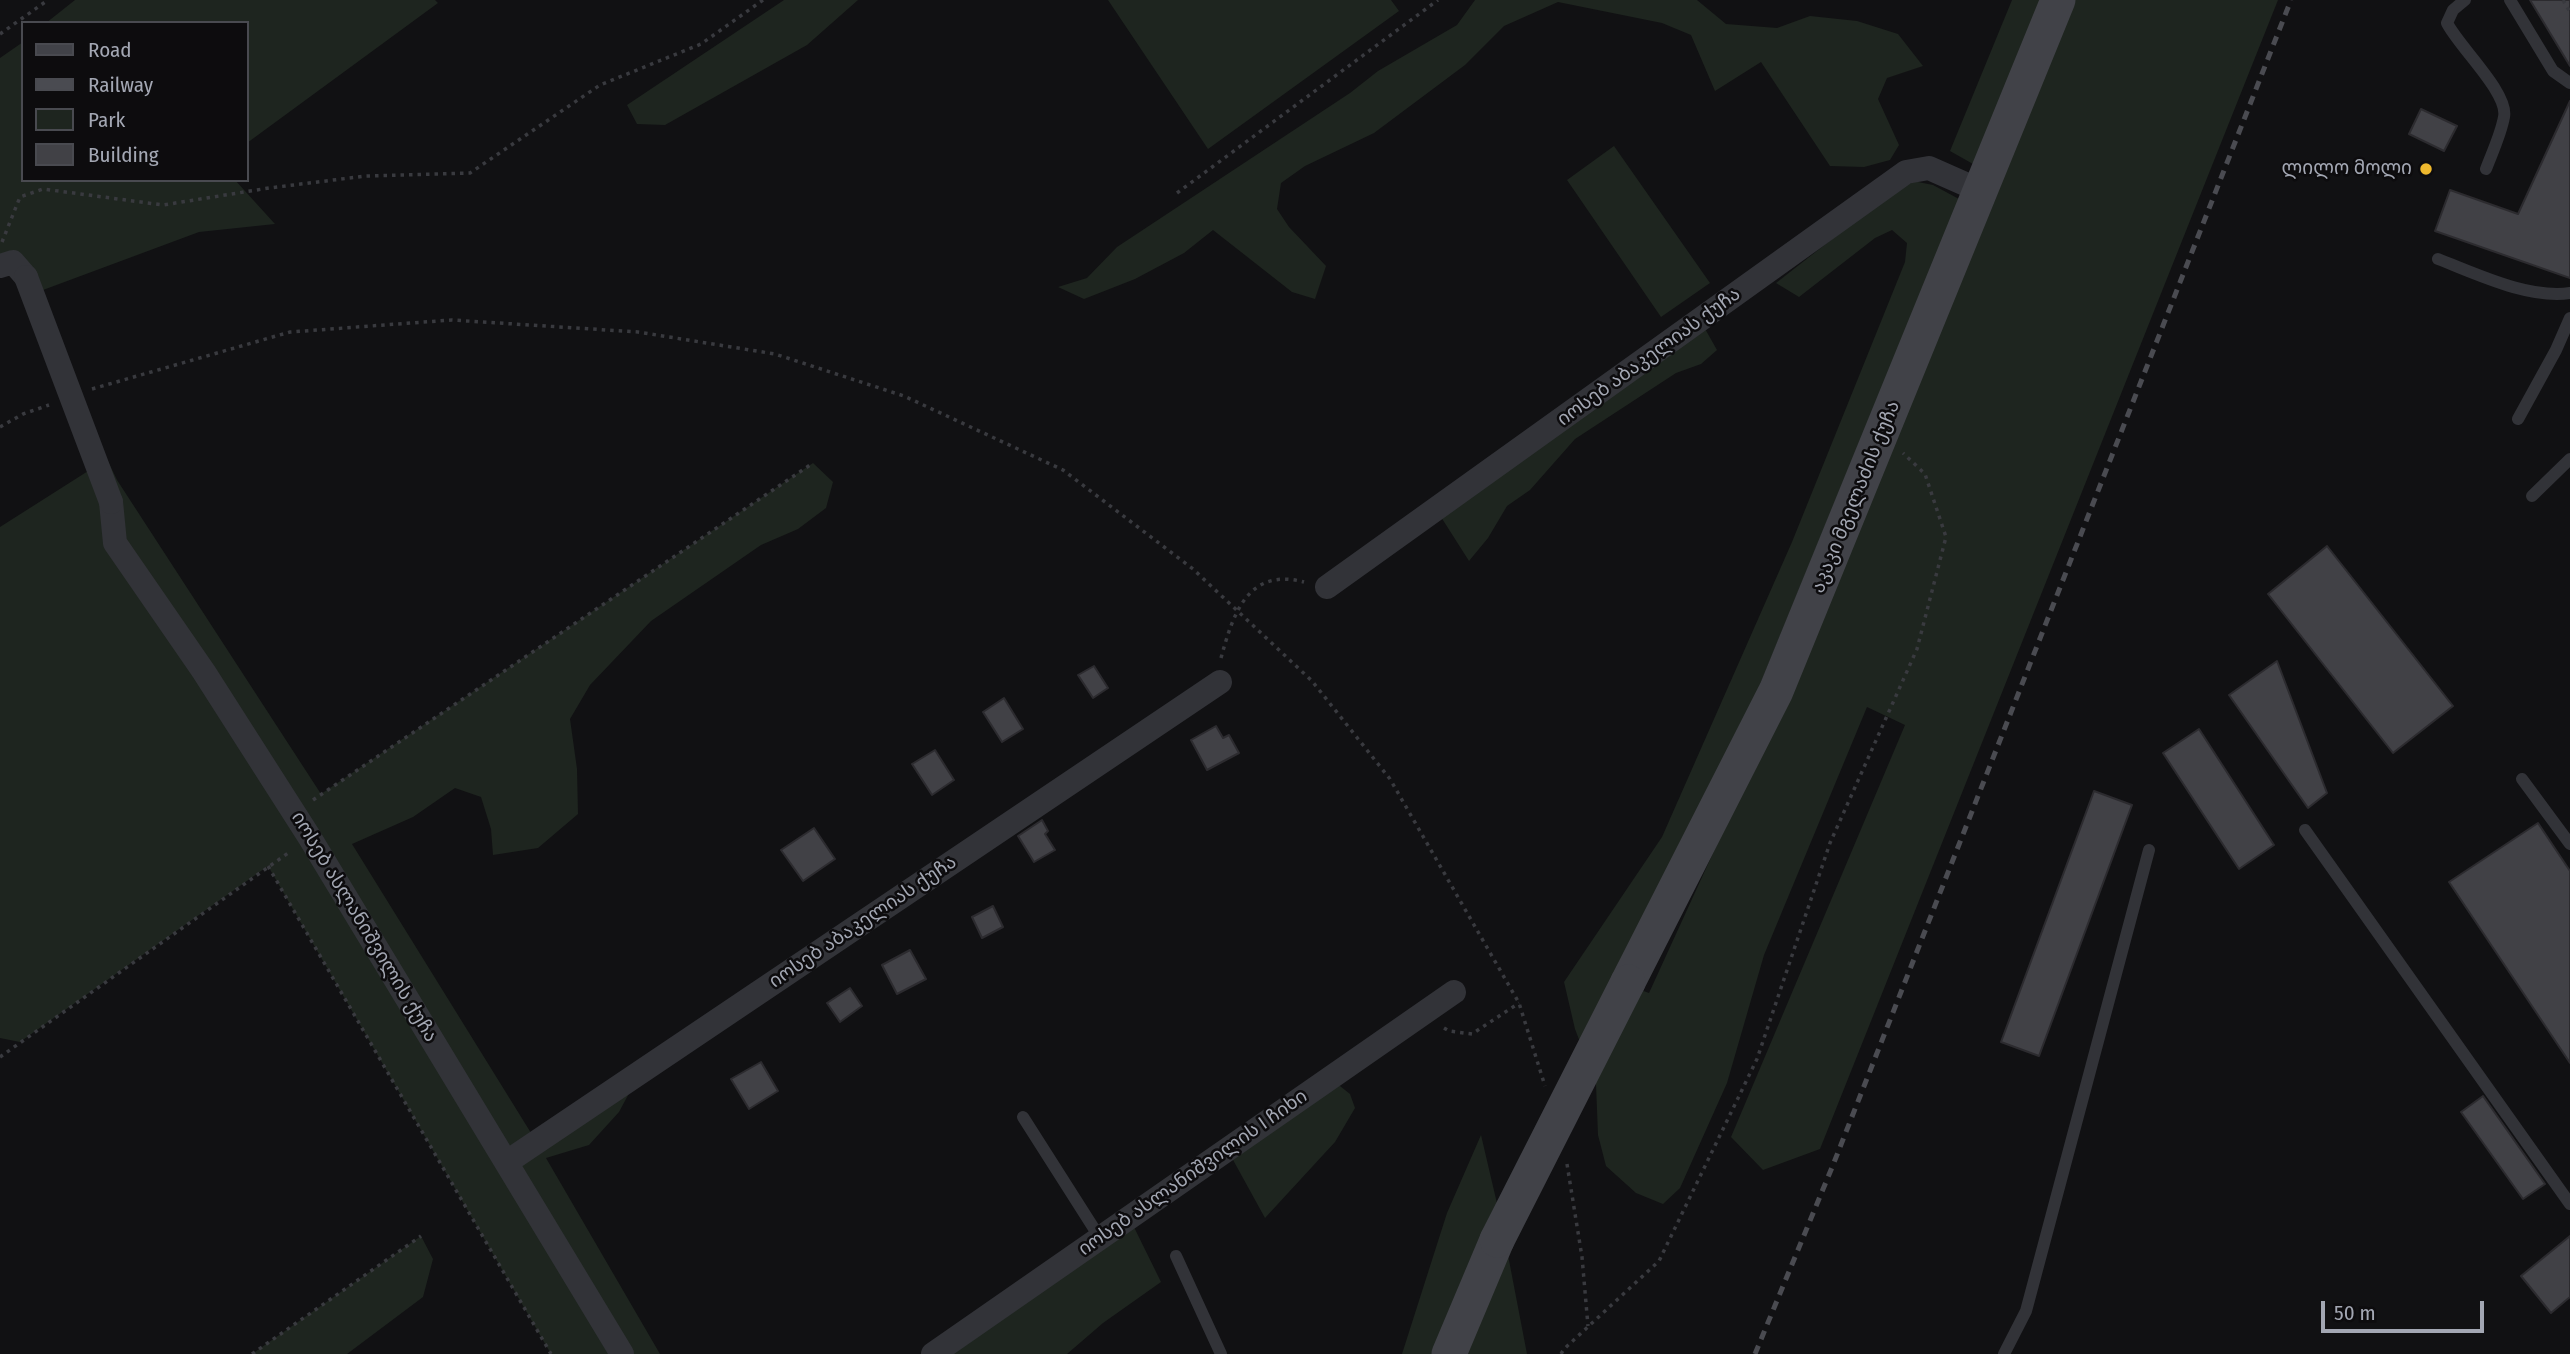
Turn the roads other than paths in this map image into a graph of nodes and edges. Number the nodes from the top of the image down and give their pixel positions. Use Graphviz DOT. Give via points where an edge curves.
graph roads {
  1 [pos="2058,0"];
  2 [pos="2465,0"];
  3 [pos="2510,0"];
  4 [pos="2570,83"];
  5 [pos="2486,169"];
  6 [pos="1981,191"];
  7 [pos="2438,259"];
  8 [pos="13,269"];
  9 [pos="2570,293"];
  10 [pos="2570,318"];
  11 [pos="2518,419"];
  12 [pos="2570,458"];
  13 [pos="2532,496"];
  14 [pos="1327,587"];
  15 [pos="1220,682"];
  16 [pos="2522,779"];
  17 [pos="2305,830"];
  18 [pos="2570,844"];
  19 [pos="2149,850"];
  20 [pos="1454,992"];
  21 [pos="1023,1117"];
  22 [pos="506,1162"];
  23 [pos="2570,1204"];
  24 [pos="1100,1238"];
  25 [pos="1176,1256"];
  26 [pos="622,1354"];
  27 [pos="933,1354"];
  28 [pos="1221,1354"];
  29 [pos="1449,1354"];
  30 [pos="2004,1354"];
  1 -- 6 [label="street, აკაკი მგელაძის ქუჩა"];
  2 -- 5 [label="lane" via="2447,23 2501,97 2505,114"];
  3 -- 4 [label="lane" via="2553,71"];
  6 -- 14 [label="street, იოსებ აბაკელიას ქუჩა" via="1929,168 1906,172"];
  6 -- 29 [label="street, აკაკი მგელაძის ქუჩა, bridge" via="1776,691 1497,1240"];
  7 -- 9 [label="lane" via="2503,284 2555,295"];
  8 -- 22 [label="street, იოსებ ასლანიშვილის ქუჩა, bridge" via="110,502 115,542 295,814"];
  10 -- 11 [label="lane"];
  12 -- 13 [label="lane"];
  15 -- 22 [label="street, იოსებ აბაკელიას ქუჩა"];
  16 -- 18 [label="lane"];
  17 -- 23 [label="lane"];
  19 -- 30 [label="lane" via="2026,1311"];
  20 -- 24 [label="street, იოსებ ასლანიშვილის I ჩიხი"];
  21 -- 24 [label="lane"];
  22 -- 26 [label="street, იოსებ ასლანიშვილის ქუჩა"];
  24 -- 27 [label="street, იოსებ ასლანიშვილის I ჩიხი"];
  25 -- 28 [label="lane"];
}
